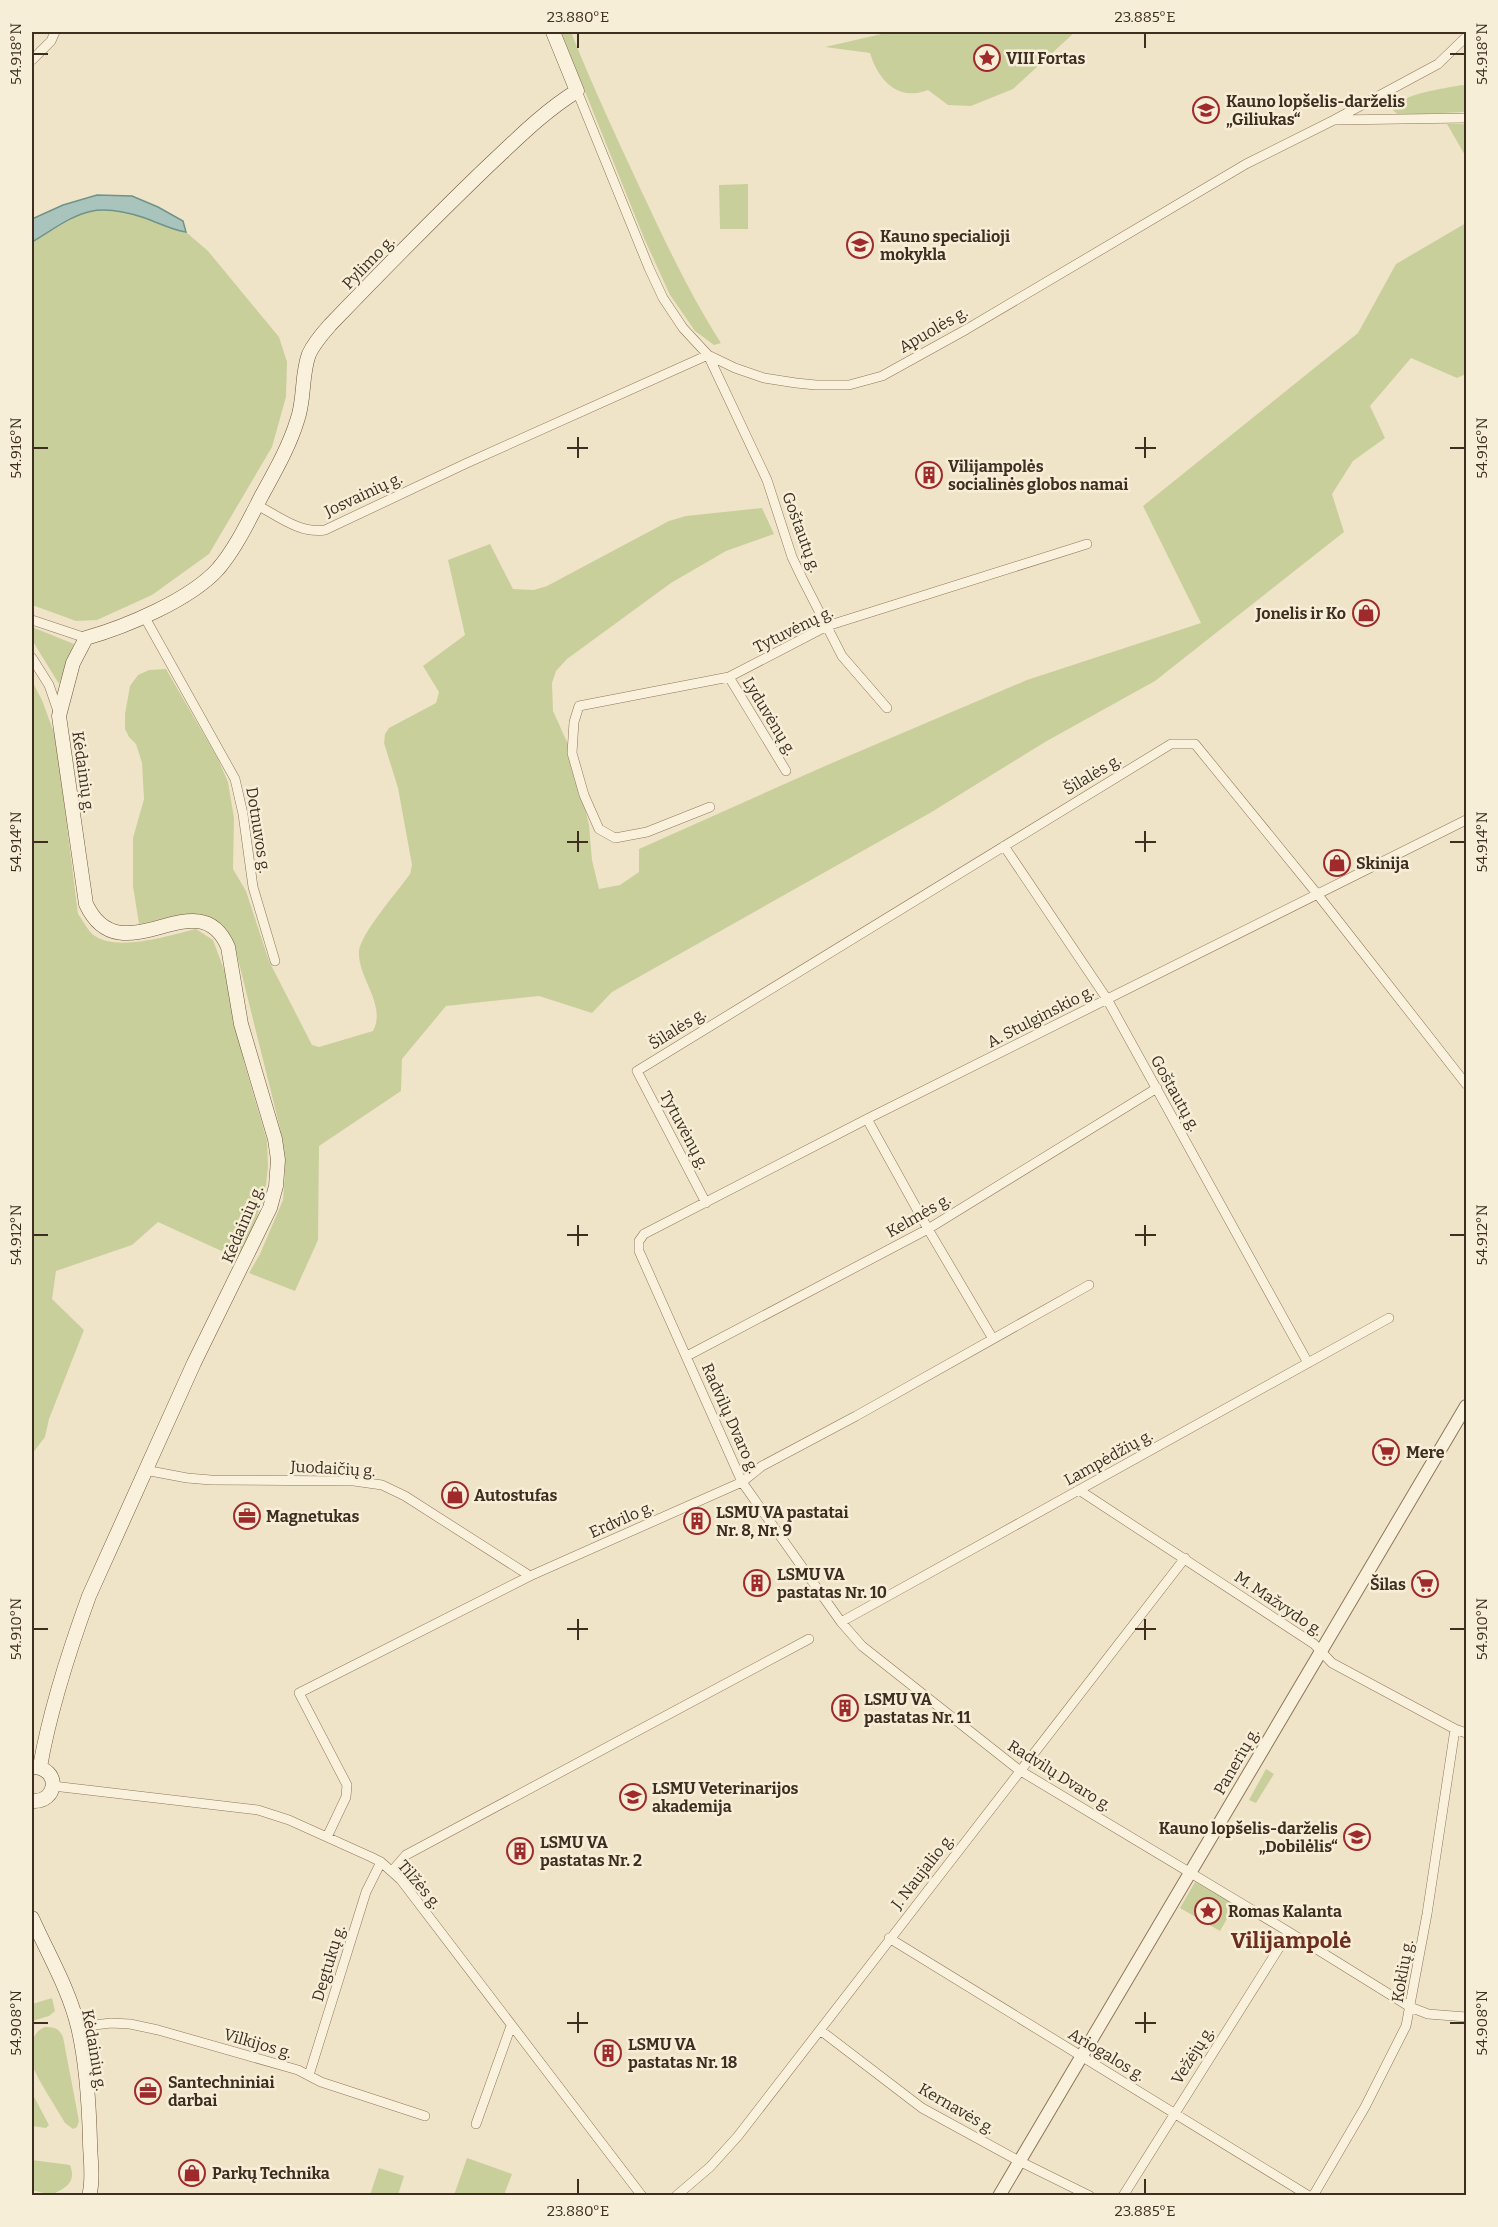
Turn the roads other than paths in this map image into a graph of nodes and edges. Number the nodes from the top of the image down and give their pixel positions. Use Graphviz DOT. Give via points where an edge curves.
graph roads {
  1 [pos="55,32"];
  2 [pos="553,32"];
  3 [pos="1467,37"];
  4 [pos="32,60"];
  5 [pos="577,91"];
  6 [pos="1467,118"];
  7 [pos="1334,120"];
  8 [pos="708,355"];
  9 [pos="257,505"];
  10 [pos="1087,544"];
  11 [pos="144,616"];
  12 [pos="32,620"];
  13 [pos="827,626"];
  14 [pos="86,638"];
  15 [pos="32,658"];
  16 [pos="729,677"];
  17 [pos="887,708"];
  18 [pos="59,716"];
  19 [pos="786,771"];
  20 [pos="710,807"];
  21 [pos="1467,820"];
  22 [pos="1004,846"];
  23 [pos="1318,895"];
  24 [pos="276,961"];
  25 [pos="1107,999"];
  26 [pos="637,1071"];
  27 [pos="1467,1084"];
  28 [pos="1157,1088"];
  29 [pos="867,1119"];
  30 [pos="706,1203"];
  31 [pos="928,1228"];
  32 [pos="639,1251"];
  33 [pos="1089,1285"];
  34 [pos="1389,1318"];
  35 [pos="993,1339"];
  36 [pos="687,1356"];
  37 [pos="1308,1363"];
  38 [pos="1467,1406"];
  39 [pos="145,1470"];
  40 [pos="742,1482"];
  41 [pos="1079,1490"];
  42 [pos="1185,1558"];
  43 [pos="530,1576"];
  44 [pos="841,1622"];
  45 [pos="809,1639"];
  46 [pos="1320,1650"];
  47 [pos="1455,1729"];
  48 [pos="1467,1733"];
  49 [pos="36,1767"];
  50 [pos="1019,1770"];
  51 [pos="53,1786"];
  52 [pos="32,1801"];
  53 [pos="327,1837"];
  54 [pos="381,1862"];
  55 [pos="392,1871"];
  56 [pos="1189,1872"];
  57 [pos="32,1918"];
  58 [pos="1289,1932"];
  59 [pos="889,1938"];
  60 [pos="1410,2007"];
  61 [pos="1467,2017"];
  62 [pos="511,2026"];
  63 [pos="78,2027"];
  64 [pos="820,2030"];
  65 [pos="1082,2056"];
  66 [pos="309,2075"];
  67 [pos="1174,2112"];
  68 [pos="425,2116"];
  69 [pos="476,2124"];
  70 [pos="1019,2161"];
  71 [pos="89,2196"];
  72 [pos="642,2196"];
  73 [pos="676,2196"];
  74 [pos="999,2196"];
  75 [pos="1090,2196"];
  76 [pos="1123,2196"];
  77 [pos="1311,2196"];
  1 -- 4 [label="street"];
  2 -- 5 [label="main road, Apuolės g."];
  3 -- 7 [label="street, Apuolės g." via="1438,64"];
  5 -- 8 [label="street, Apuolės g." via="663,298 682,328"];
  5 -- 9 [label="main road, Pylimo g." via="559,102 469,184 316,341 307,362 297,423"];
  6 -- 7 [label="street"];
  7 -- 8 [label="street, Apuolės g." via="1246,164 882,376 849,385 795,383 764,378"];
  8 -- 9 [label="street, Josvainių g." via="325,530 299,528"];
  8 -- 13 [label="street, Goštautų g." via="767,480 792,557"];
  9 -- 11 [label="main road" via="216,571 181,597"];
  10 -- 13 [label="street, Tytuvėnų g."];
  11 -- 14 [label="main road"];
  11 -- 24 [label="street, Dotnuvos g." via="235,779 253,887"];
  12 -- 14 [label="street"];
  13 -- 16 [label="street, Tytuvėnų g."];
  13 -- 17 [label="street, Goštautų g." via="842,656"];
  14 -- 18 [label="main road" via="67,680"];
  15 -- 18 [label="street" via="48,685"];
  16 -- 19 [label="street, Lyduvėnų g."];
  16 -- 20 [label="street, Tytuvėnų g." via="579,706 574,722 572,753 599,829 615,838 647,832"];
  18 -- 39 [label="main road, Kėdainių g." via="83,891 92,917 115,933 136,933 195,921 206,923 224,937 241,1024 278,1160 276,1186 266,1217"];
  21 -- 23 [label="street, A. Stulginskio g."];
  22 -- 23 [label="street, Šilalės g." via="1171,744 1195,744"];
  22 -- 25 [label="street, Goštautų g."];
  22 -- 26 [label="street, Šilalės g."];
  23 -- 25 [label="street, A. Stulginskio g."];
  23 -- 27 [label="street, Šilalės g."];
  25 -- 28 [label="street, Goštautų g."];
  25 -- 29 [label="street, A. Stulginskio g."];
  26 -- 30 [label="street, Tytuvėnų g."];
  28 -- 31 [label="street, Kelmės g."];
  28 -- 37 [label="street, Goštautų g."];
  29 -- 30 [label="street, A. Stulginskio g."];
  29 -- 31 [label="street"];
  30 -- 32 [label="street, A. Stulginskio g." via="644,1234"];
  31 -- 35 [label="street"];
  31 -- 36 [label="street, Kelmės g."];
  32 -- 36 [label="street, Radvilų Dvaro g."];
  33 -- 35 [label="street, Erdvilo g."];
  34 -- 37 [label="street, Lampėdžių g."];
  35 -- 40 [label="street, Erdvilo g." via="762,1466"];
  36 -- 40 [label="street, Radvilų Dvaro g."];
  37 -- 41 [label="street, Lampėdžių g."];
  38 -- 46 [label="street, Panerių g."];
  39 -- 43 [label="street, Juodaičių g." via="211,1480 354,1481 381,1485 405,1496"];
  39 -- 49 [label="main road, Kėdainių g." via="76,1630"];
  40 -- 43 [label="street, Erdvilo g."];
  40 -- 44 [label="street, Radvilų Dvaro g."];
  41 -- 42 [label="street, M. Mažvydo g."];
  41 -- 44 [label="street, Lampėdžių g."];
  42 -- 46 [label="street, M. Mažvydo g."];
  42 -- 50 [label="street, J. Naujalio g."];
  43 -- 53 [label="street, Erdvilo g." via="299,1693 347,1785 346,1797"];
  44 -- 50 [label="street, Radvilų Dvaro g." via="872,1655"];
  45 -- 55 [label="street" via="406,1855"];
  46 -- 47 [label="street, M. Mažvydo g." via="1332,1663"];
  46 -- 56 [label="street, Panerių g."];
  47 -- 48 [label="street, M. Mažvydo g."];
  47 -- 60 [label="street, Koklių g."];
  49 -- 51 [label="main road" via="50,1774"];
  50 -- 56 [label="street, Radvilų Dvaro g."];
  50 -- 59 [label="street, J. Naujalio g."];
  51 -- 52 [label="main road" via="47,1797"];
  51 -- 53 [label="street, Tilžės g." via="238,1806 289,1820"];
  53 -- 54 [label="street, Tilžės g."];
  54 -- 55 [label="street, Tilžės g."];
  54 -- 66 [label="street, Degtukų g." via="366,1892"];
  55 -- 62 [label="street, Tilžės g."];
  56 -- 58 [label="street, Radvilų Dvaro g."];
  56 -- 65 [label="street, Panerių g."];
  57 -- 63 [label="main road, Kėdainių g."];
  58 -- 60 [label="street, Radvilų Dvaro g."];
  58 -- 67 [label="street, Vežėjų g."];
  59 -- 64 [label="street, J. Naujalio g."];
  59 -- 65 [label="street, Ariogalos g."];
  60 -- 61 [label="street, Radvilų Dvaro g." via="1428,2014"];
  60 -- 77 [label="street, Koklių g." via="1406,2026 1365,2107"];
  62 -- 69 [label="street"];
  62 -- 72 [label="street, Tilžės g."];
  63 -- 66 [label="street, Vilkijos g." via="111,2023 158,2030"];
  63 -- 71 [label="main road, Kėdainių g." via="90,2131"];
  64 -- 70 [label="street, Kernavės g." via="922,2108"];
  64 -- 73 [label="street, J. Naujalio g." via="725,2151"];
  65 -- 67 [label="street, Ariogalos g."];
  65 -- 70 [label="street, Panerių g."];
  66 -- 68 [label="street, Vilkijos g."];
  67 -- 76 [label="street, Vežėjų g."];
  67 -- 77 [label="street, Ariogalos g."];
  70 -- 74 [label="street, Panerių g."];
  70 -- 75 [label="street, Kernavės g."];
}
